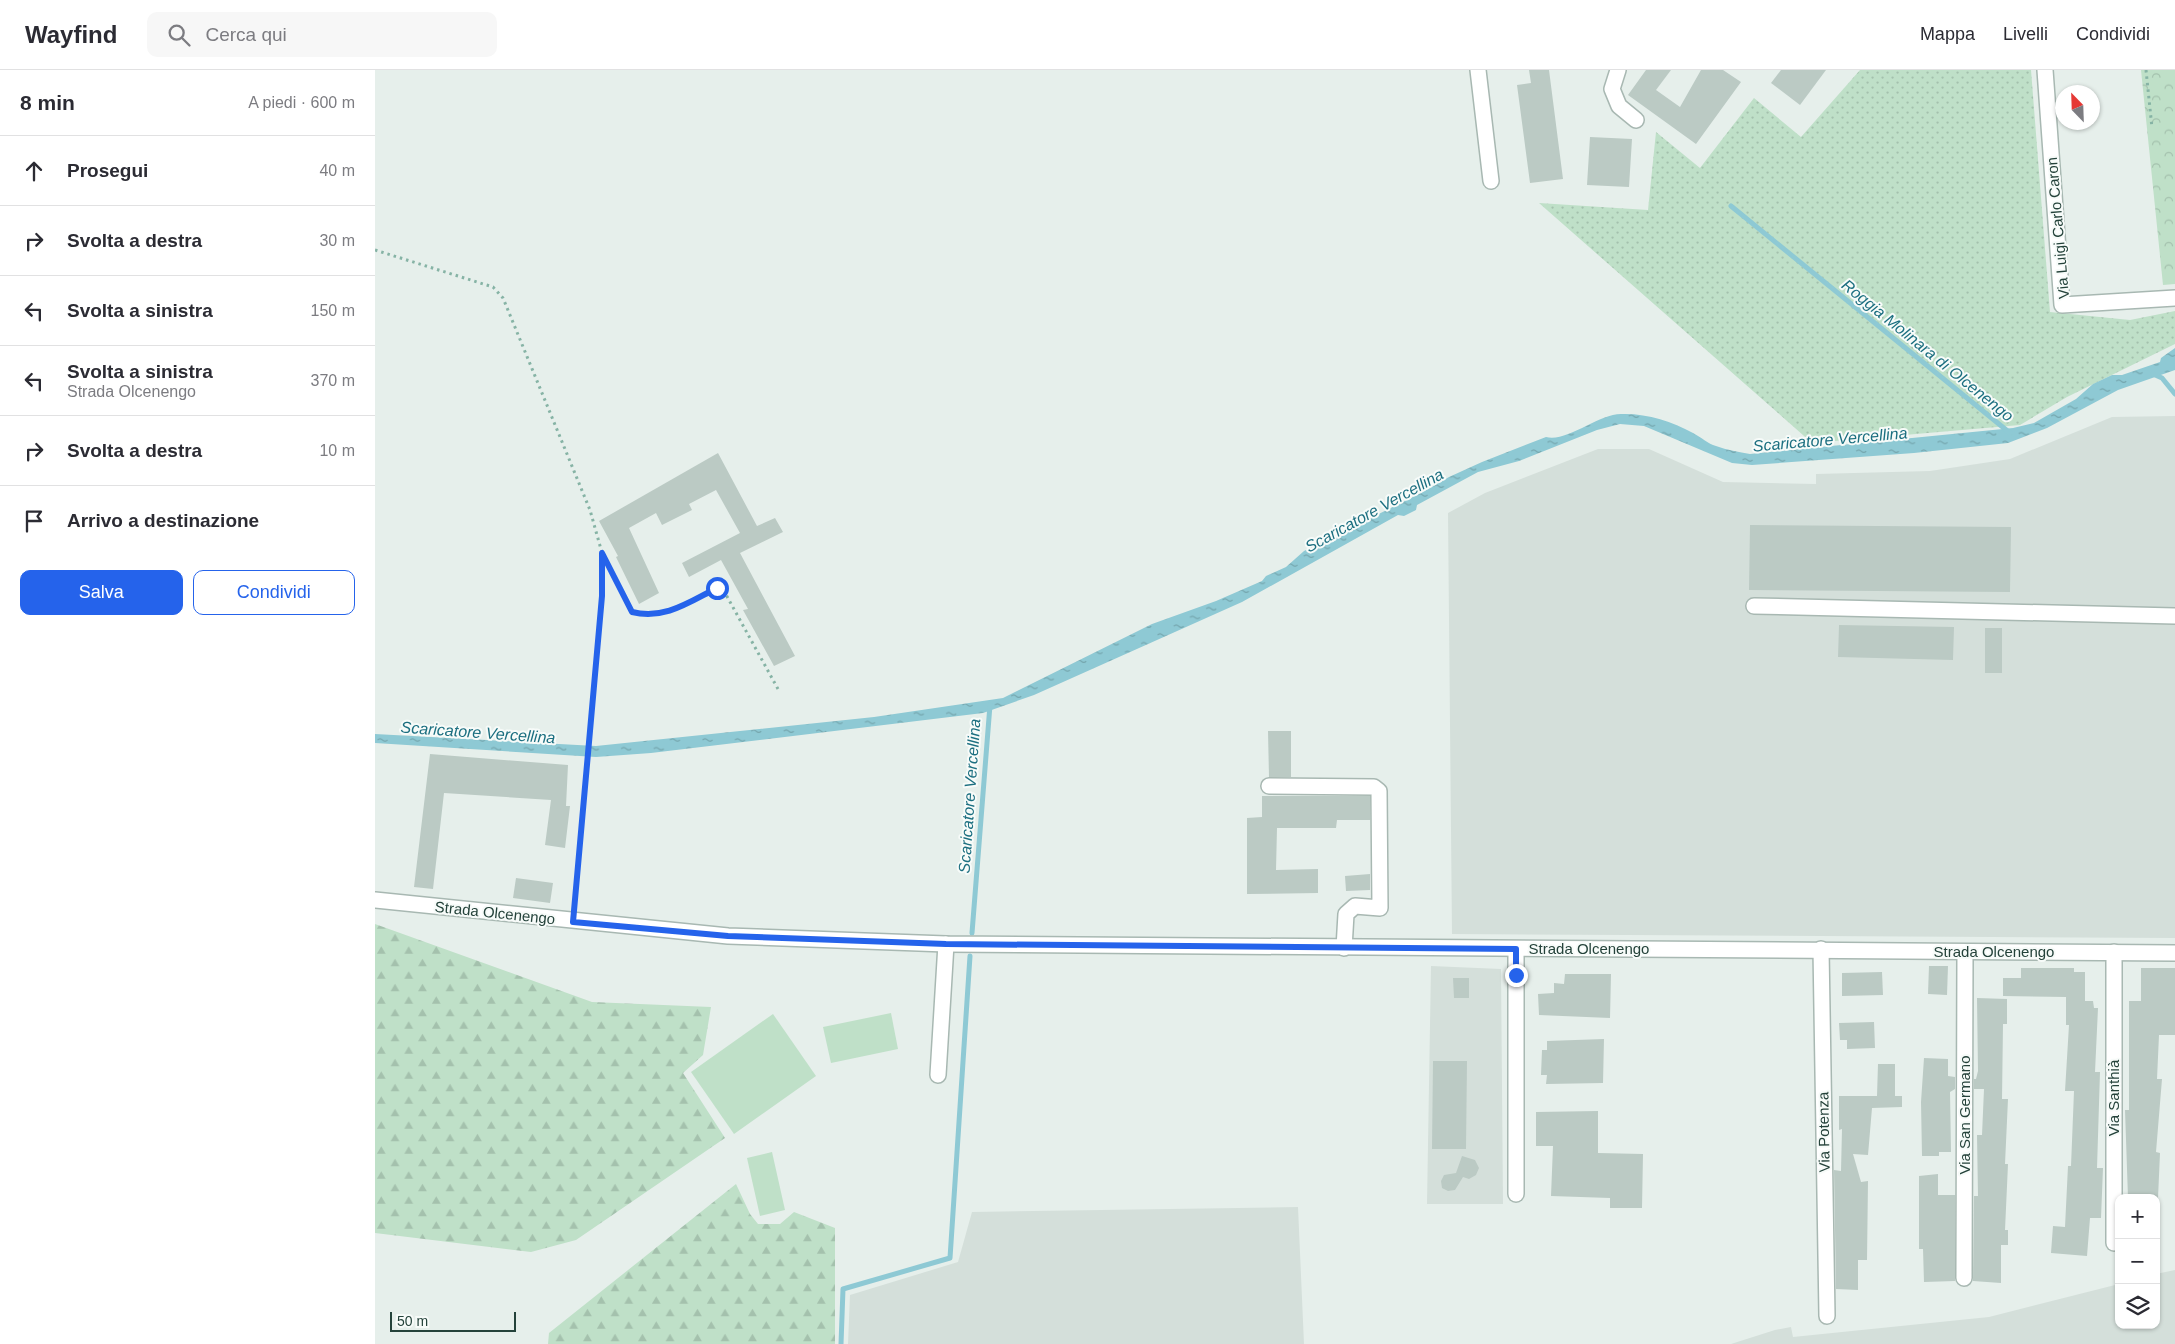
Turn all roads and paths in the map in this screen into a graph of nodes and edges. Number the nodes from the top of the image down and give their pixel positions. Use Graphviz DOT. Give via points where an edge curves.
graph roads {
  1 [pos="1478,70"];
  2 [pos="1618,70"];
  3 [pos="2045,70"];
  4 [pos="2146,70"];
  5 [pos="1636,120"];
  6 [pos="2152,128"];
  7 [pos="1491,181"];
  8 [pos="375,250"];
  9 [pos="2175,298"];
  10 [pos="602,553"];
  11 [pos="1754,606"];
  12 [pos="2175,616"];
  13 [pos="779,689"];
  14 [pos="1269,786"];
  15 [pos="375,900"];
  16 [pos="573,922"];
  17 [pos="946,944"];
  18 [pos="1344,948"];
  19 [pos="1516,949"];
  20 [pos="1821,949"];
  21 [pos="1965,952"];
  22 [pos="2114,952"];
  23 [pos="2175,953"];
  24 [pos="938,1075"];
  25 [pos="1516,1194"];
  26 [pos="2114,1243"];
  27 [pos="1964,1278"];
  28 [pos="1827,1316"];
  1 -- 7 [label="street"];
  2 -- 5 [label="street" via="1612,89 1619,106"];
  3 -- 9 [label="street, Via Luigi Carlo Caron" via="2062,305"];
  4 -- 6 [label="path"];
  8 -- 10 [label="path" via="493,287 503,298 590,510"];
  10 -- 13 [label="path" via="632,612 647,615 671,611 717,588 724,591"];
  10 -- 16 [label="path" via="602,596"];
  11 -- 12 [label="street"];
  14 -- 18 [label="street" via="1374,787 1379,791 1380,908 1355,906 1346,914"];
  15 -- 16 [label="street, Strada Olcenengo"];
  16 -- 17 [label="street, Strada Olcenengo" via="728,936"];
  17 -- 18 [label="street, Strada Olcenengo"];
  17 -- 24 [label="street"];
  18 -- 19 [label="street, Strada Olcenengo"];
  19 -- 20 [label="street, Strada Olcenengo"];
  19 -- 25 [label="street"];
  20 -- 21 [label="street, Strada Olcenengo"];
  20 -- 28 [label="street, Via Potenza"];
  21 -- 22 [label="street, Strada Olcenengo"];
  21 -- 27 [label="street, Via San Germano"];
  22 -- 23 [label="street, Strada Olcenengo"];
  22 -- 26 [label="street, Via Santhià"];
}
